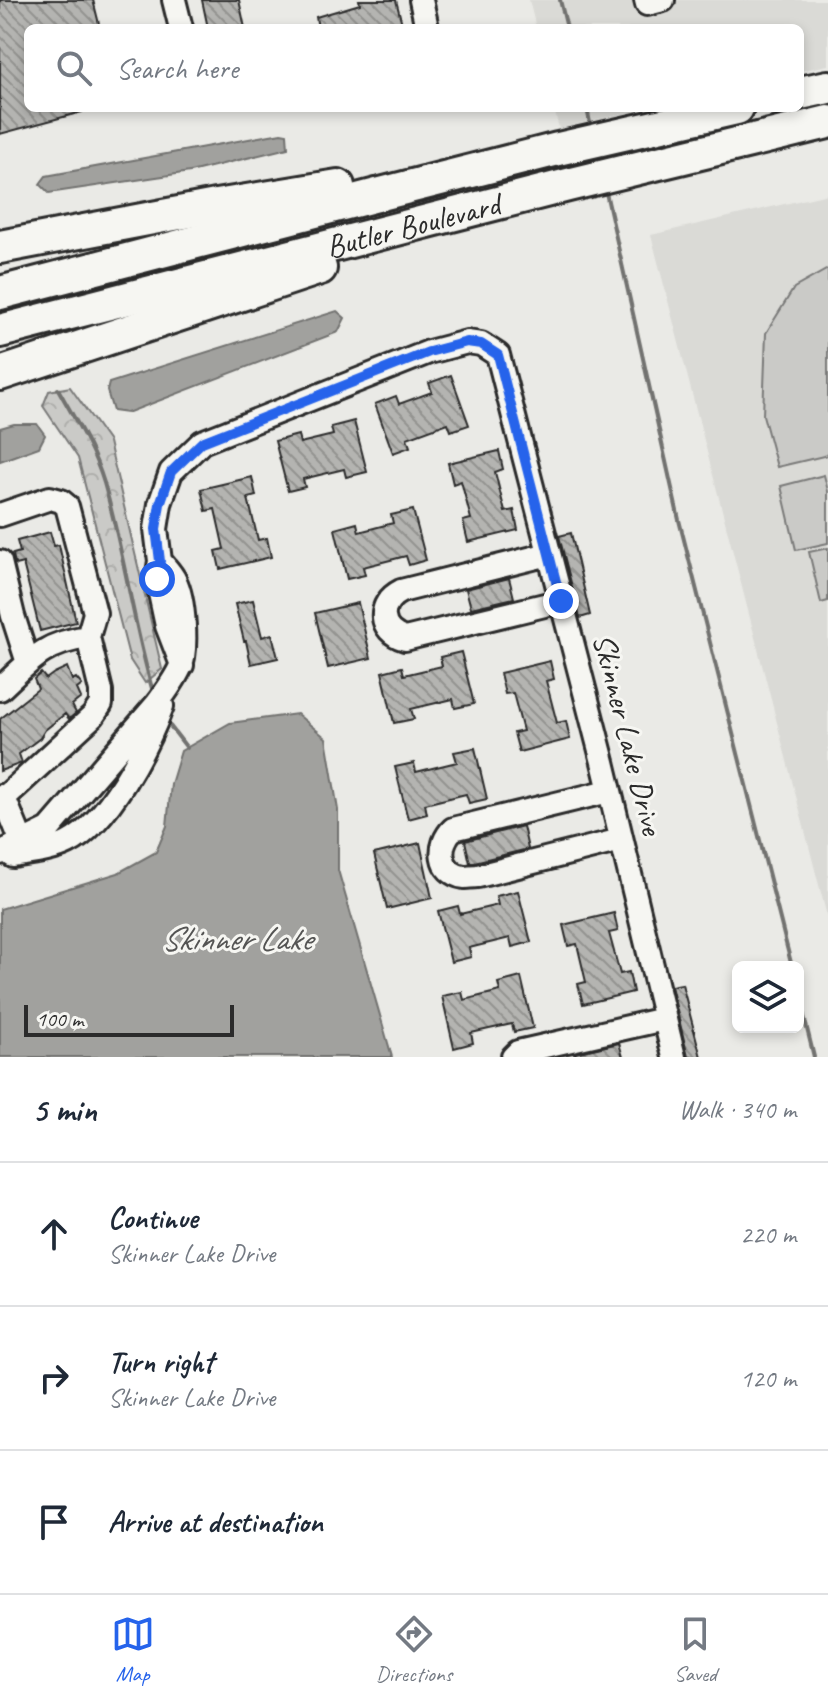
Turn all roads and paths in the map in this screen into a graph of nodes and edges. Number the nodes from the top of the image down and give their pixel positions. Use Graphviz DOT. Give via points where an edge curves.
graph roads {
  1 [pos="174,0"];
  2 [pos="421,0"];
  3 [pos="646,0"];
  4 [pos="663,0"];
  5 [pos="180,24"];
  6 [pos="426,24"];
  7 [pos="828,87"];
  8 [pos="804,92"];
  9 [pos="720,112"];
  10 [pos="828,122"];
  11 [pos="558,149"];
  12 [pos="568,185"];
  13 [pos="0,247"];
  14 [pos="0,293"];
  15 [pos="0,331"];
  16 [pos="0,374"];
  17 [pos="0,515"];
  18 [pos="549,554"];
  19 [pos="0,562"];
  20 [pos="561,601"];
  21 [pos="88,637"];
  22 [pos="28,663"];
  23 [pos="0,689"];
  24 [pos="167,690"];
  25 [pos="85,786"];
  26 [pos="609,791"];
  27 [pos="2,797"];
  28 [pos="108,805"];
  29 [pos="621,840"];
  30 [pos="22,842"];
  31 [pos="0,856"];
  32 [pos="664,1019"];
  33 [pos="513,1057"];
  34 [pos="674,1057"];
  1 -- 5 [label="street"];
  2 -- 6 [label="street"];
  3 -- 4 [label="street"];
  7 -- 8 [label="highway"];
  9 -- 11 [label="highway, Butler Boulevard"];
  10 -- 12 [label="highway, Butler Boulevard"];
  11 -- 13 [label="highway"];
  11 -- 14 [label="highway, Butler Boulevard"];
  12 -- 15 [label="highway, Butler Boulevard"];
  12 -- 16 [label="highway"];
  17 -- 21 [label="street" via="50,498 67,506 95,613"];
  18 -- 20 [label="street, Skinner Lake Drive"];
  18 -- 20 [label="street" via="401,591 389,600 383,617 392,633 405,639"];
  18 -- 24 [label="street, Skinner Lake Drive" via="498,355 467,342 429,352 202,442 171,472 156,529 157,579 182,665"];
  19 -- 22 [label="street"];
  20 -- 26 [label="street, Skinner Lake Drive"];
  21 -- 22 [label="street" via="52,645"];
  21 -- 27 [label="street" via="101,704"];
  22 -- 23 [label="street"];
  24 -- 25 [label="street, Skinner Lake Drive"];
  24 -- 28 [label="street, Skinner Lake Drive" via="155,727"];
  25 -- 28 [label="street"];
  25 -- 30 [label="street, Skinner Lake Drive" via="49,829"];
  26 -- 29 [label="street, Skinner Lake Drive"];
  26 -- 29 [label="street" via="453,829 443,842 443,859 455,874 478,876"];
  27 -- 30 [label="street"];
  28 -- 31 [label="street, Skinner Lake Drive" via="89,828 64,845"];
  29 -- 32 [label="street, Skinner Lake Drive"];
  30 -- 31 [label="street, Skinner Lake Drive"];
  32 -- 33 [label="street"];
  32 -- 34 [label="street, Skinner Lake Drive"];
}
